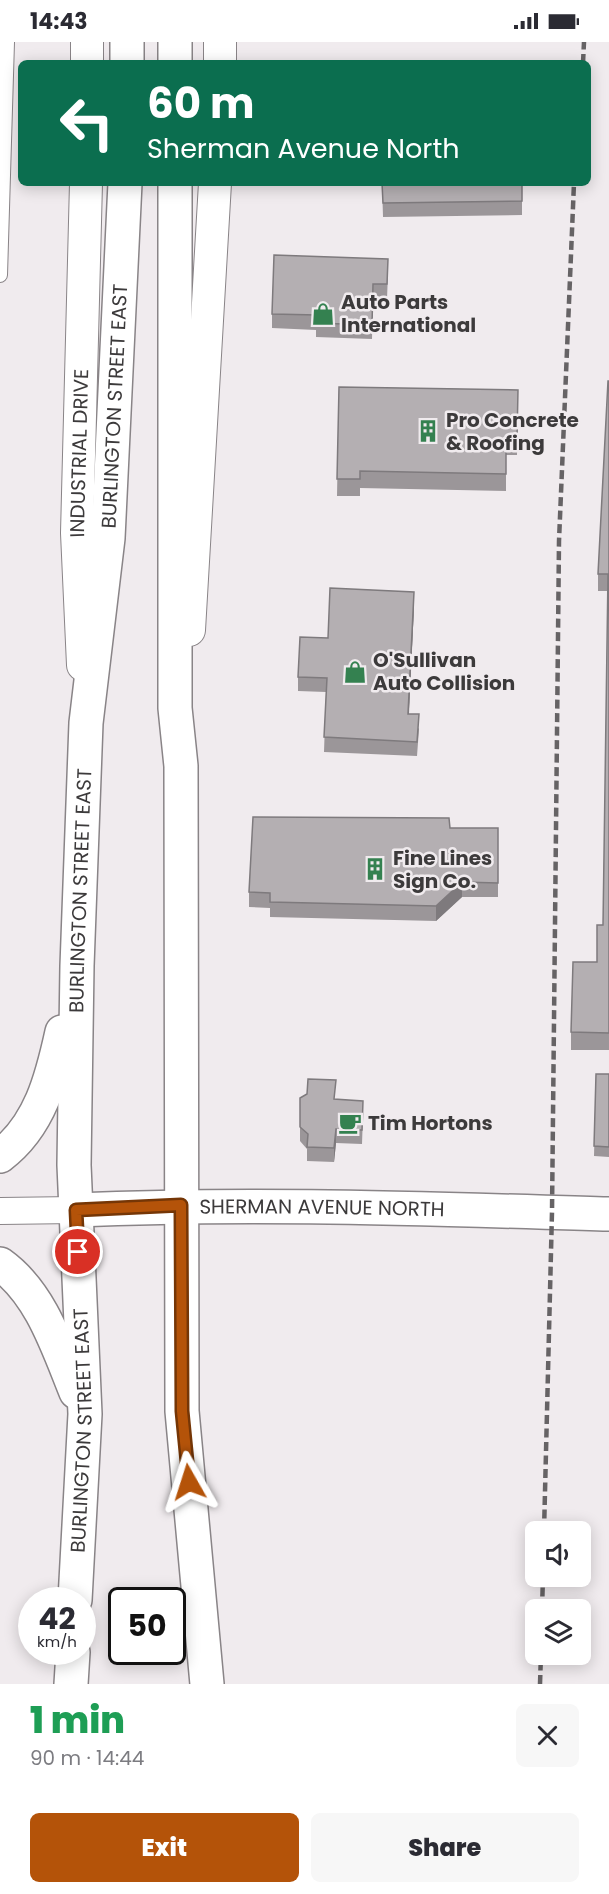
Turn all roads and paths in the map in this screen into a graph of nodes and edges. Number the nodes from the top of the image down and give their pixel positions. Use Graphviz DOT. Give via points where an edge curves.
graph roads {
  1 [pos="7,42"];
  2 [pos="87,42"];
  3 [pos="128,42"];
  4 [pos="175,42"];
  5 [pos="220,42"];
  6 [pos="87,60"];
  7 [pos="127,60"];
  8 [pos="175,60"];
  9 [pos="220,60"];
  10 [pos="86,186"];
  11 [pos="125,186"];
  12 [pos="175,186"];
  13 [pos="215,186"];
  14 [pos="0,275"];
  15 [pos="86,723"];
  16 [pos="181,766"];
  17 [pos="77,966"];
  18 [pos="0,1156"];
  19 [pos="181,1205"];
  20 [pos="76,1210"];
  21 [pos="0,1211"];
  22 [pos="609,1214"];
  23 [pos="0,1264"];
  24 [pos="85,1414"];
  25 [pos="76,1587"];
  26 [pos="72,1665"];
  27 [pos="71,1684"];
  28 [pos="207,1684"];
  1 -- 14 [label="lane"];
  2 -- 6 [label="street"];
  3 -- 7 [label="main road"];
  4 -- 8 [label="main road"];
  5 -- 9 [label="street"];
  10 -- 15 [label="street, INDUSTRIAL DRIVE" via="77,533"];
  11 -- 15 [label="main road, BURLINGTON STREET EAST" via="108,538"];
  12 -- 16 [label="main road" via="175,708"];
  13 -- 16 [label="street"];
  15 -- 17 [label="main road, BURLINGTON STREET EAST"];
  16 -- 19 [label="main road"];
  17 -- 18 [label="main road" via="45,1099 17,1141"];
  17 -- 20 [label="main road, BURLINGTON STREET EAST"];
  19 -- 20 [label="main road, SHERMAN AVENUE NORTH"];
  19 -- 22 [label="main road, SHERMAN AVENUE NORTH" via="419,1207"];
  19 -- 28 [label="main road" via="182,1411"];
  20 -- 21 [label="street, SHERMAN AVENUE NORTH"];
  20 -- 24 [label="main road, BURLINGTON STREET EAST"];
  23 -- 24 [label="main road" via="26,1291 47,1324"];
  24 -- 25 [label="main road, BURLINGTON STREET EAST"];
  26 -- 27 [label="main road"];
}
